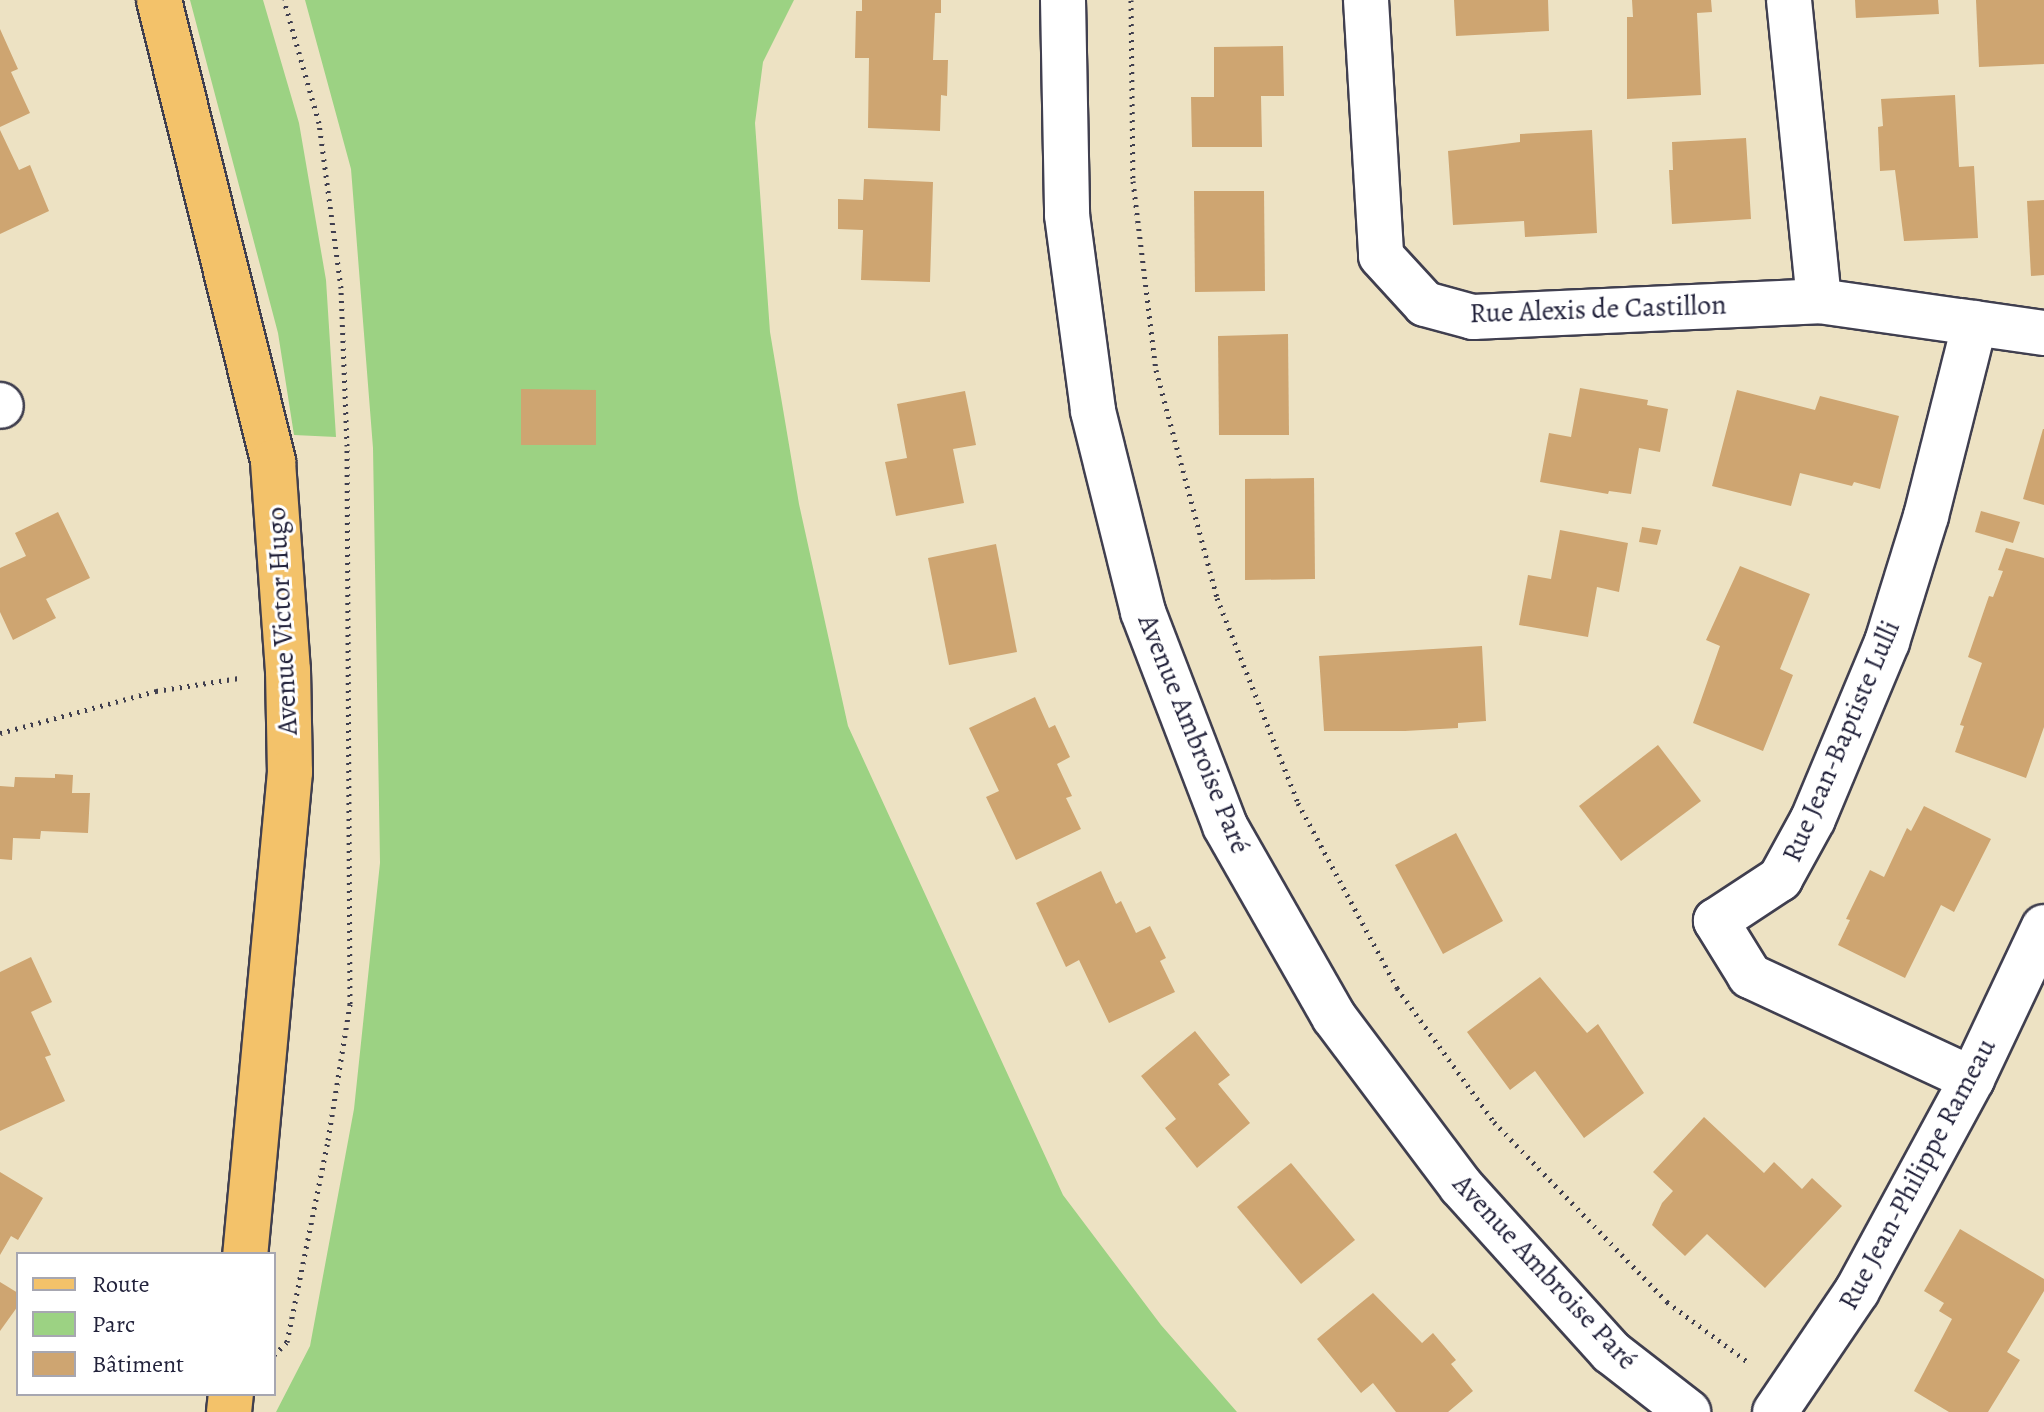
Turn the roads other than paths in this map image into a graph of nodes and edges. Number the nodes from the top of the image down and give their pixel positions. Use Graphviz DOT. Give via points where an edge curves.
graph roads {
  1 [pos="159,0"];
  2 [pos="1063,0"];
  3 [pos="1366,0"];
  4 [pos="1789,0"];
  5 [pos="1819,301"];
  6 [pos="1975,323"];
  7 [pos="2044,333"];
  8 [pos="2044,927"];
  9 [pos="1972,1079"];
  10 [pos="245,1252"];
  11 [pos="1782,1402"];
  12 [pos="1688,1412"];
  1 -- 10 [label="main road, Avenue Victor Hugo" via="273,462 288,670 290,772"];
  2 -- 12 [label="street, Avenue Ambroise Paré" via="1067,215 1093,411 1143,612 1225,826 1334,1017 1461,1186 1611,1352"];
  3 -- 5 [label="street, Rue Alexis de Castillon" via="1381,256 1425,304 1473,317"];
  4 -- 5 [label="street"];
  5 -- 6 [label="street, Rue Alexis de Castillon"];
  6 -- 7 [label="street, Rue Alexis de Castillon"];
  6 -- 9 [label="street, Rue Jean-Baptiste Lulli" via="1926,516 1887,642 1813,819 1780,879 1716,921 1750,976"];
  8 -- 9 [label="street, Rue Jean-Philippe Rameau"];
  9 -- 11 [label="street, Rue Jean-Philippe Rameau" via="1857,1291"];
}
